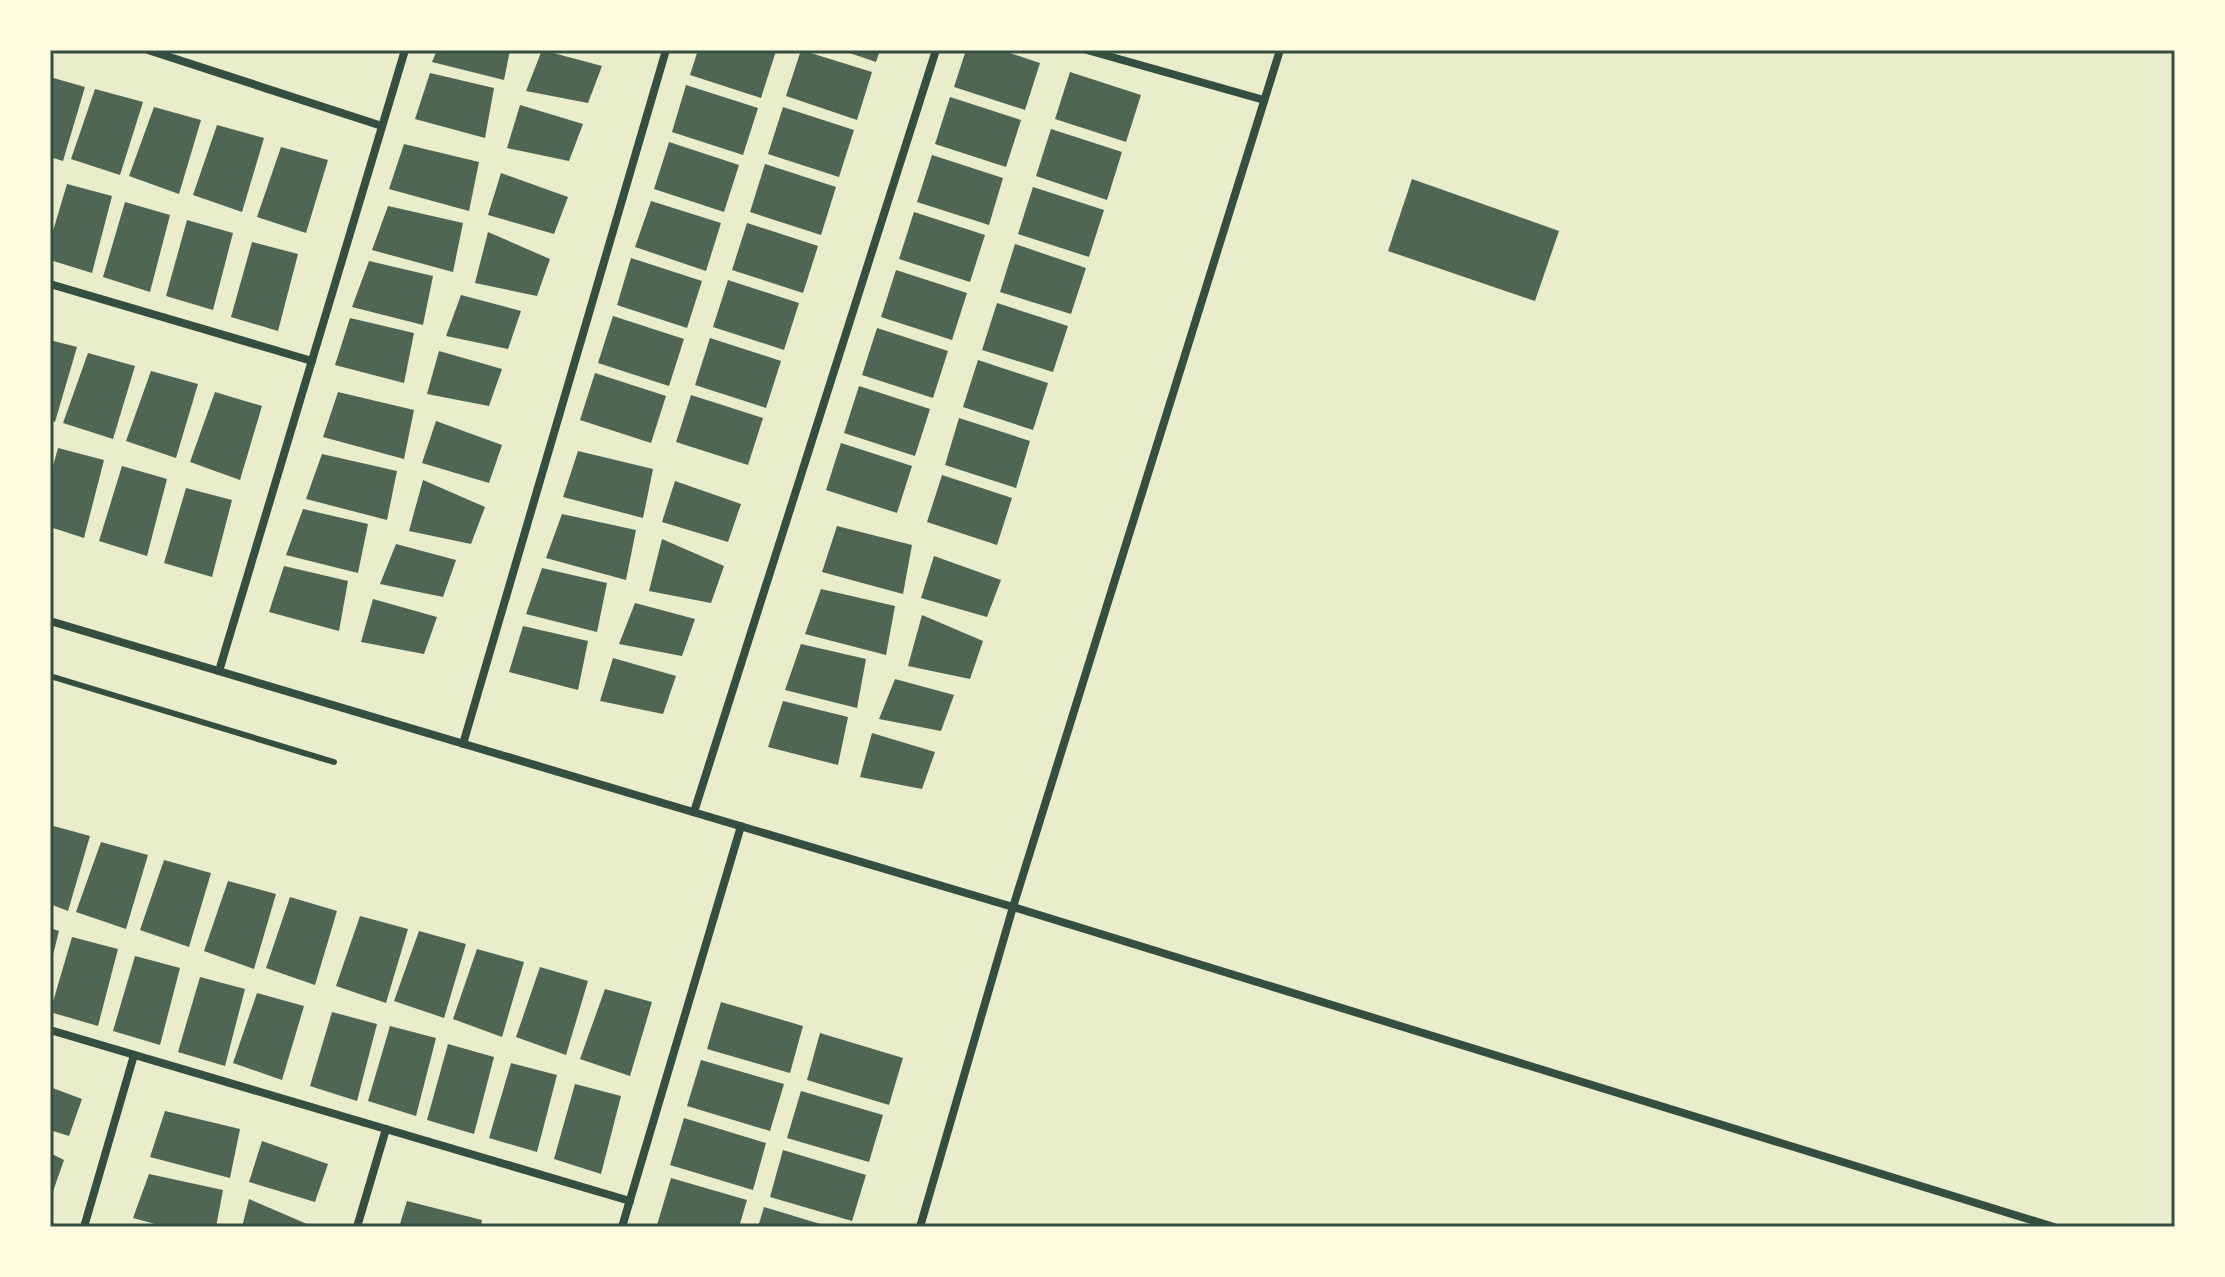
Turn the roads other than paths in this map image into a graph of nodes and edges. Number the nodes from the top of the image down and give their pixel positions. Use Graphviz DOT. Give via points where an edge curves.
graph roads {
  1 [pos="148,50"];
  2 [pos="405,50"];
  3 [pos="666,50"];
  4 [pos="936,50"];
  5 [pos="1087,50"];
  6 [pos="1280,50"];
  7 [pos="1264,100"];
  8 [pos="382,126"];
  9 [pos="50,284"];
  10 [pos="312,361"];
  11 [pos="50,621"];
  12 [pos="219,671"];
  13 [pos="50,676"];
  14 [pos="463,744"];
  15 [pos="334,762"];
  16 [pos="694,812"];
  17 [pos="741,826"];
  18 [pos="1013,907"];
  19 [pos="50,1030"];
  20 [pos="134,1055"];
  21 [pos="386,1129"];
  22 [pos="630,1201"];
  23 [pos="84,1227"];
  24 [pos="357,1227"];
  25 [pos="622,1227"];
  26 [pos="920,1227"];
  27 [pos="2054,1227"];
  1 -- 8 [label="street"];
  2 -- 8 [label="street"];
  3 -- 14 [label="street"];
  4 -- 16 [label="street"];
  5 -- 7 [label="street"];
  6 -- 7 [label="street"];
  7 -- 18 [label="street"];
  8 -- 10 [label="street"];
  9 -- 10 [label="street"];
  10 -- 12 [label="street"];
  11 -- 12 [label="street"];
  12 -- 14 [label="street"];
  13 -- 15 [label="lane"];
  14 -- 16 [label="street"];
  16 -- 17 [label="street"];
  17 -- 18 [label="street"];
  17 -- 22 [label="street"];
  18 -- 26 [label="street"];
  18 -- 27 [label="street"];
  19 -- 20 [label="street"];
  20 -- 21 [label="street"];
  20 -- 23 [label="street"];
  21 -- 22 [label="street"];
  21 -- 24 [label="street"];
  22 -- 25 [label="street"];
}
